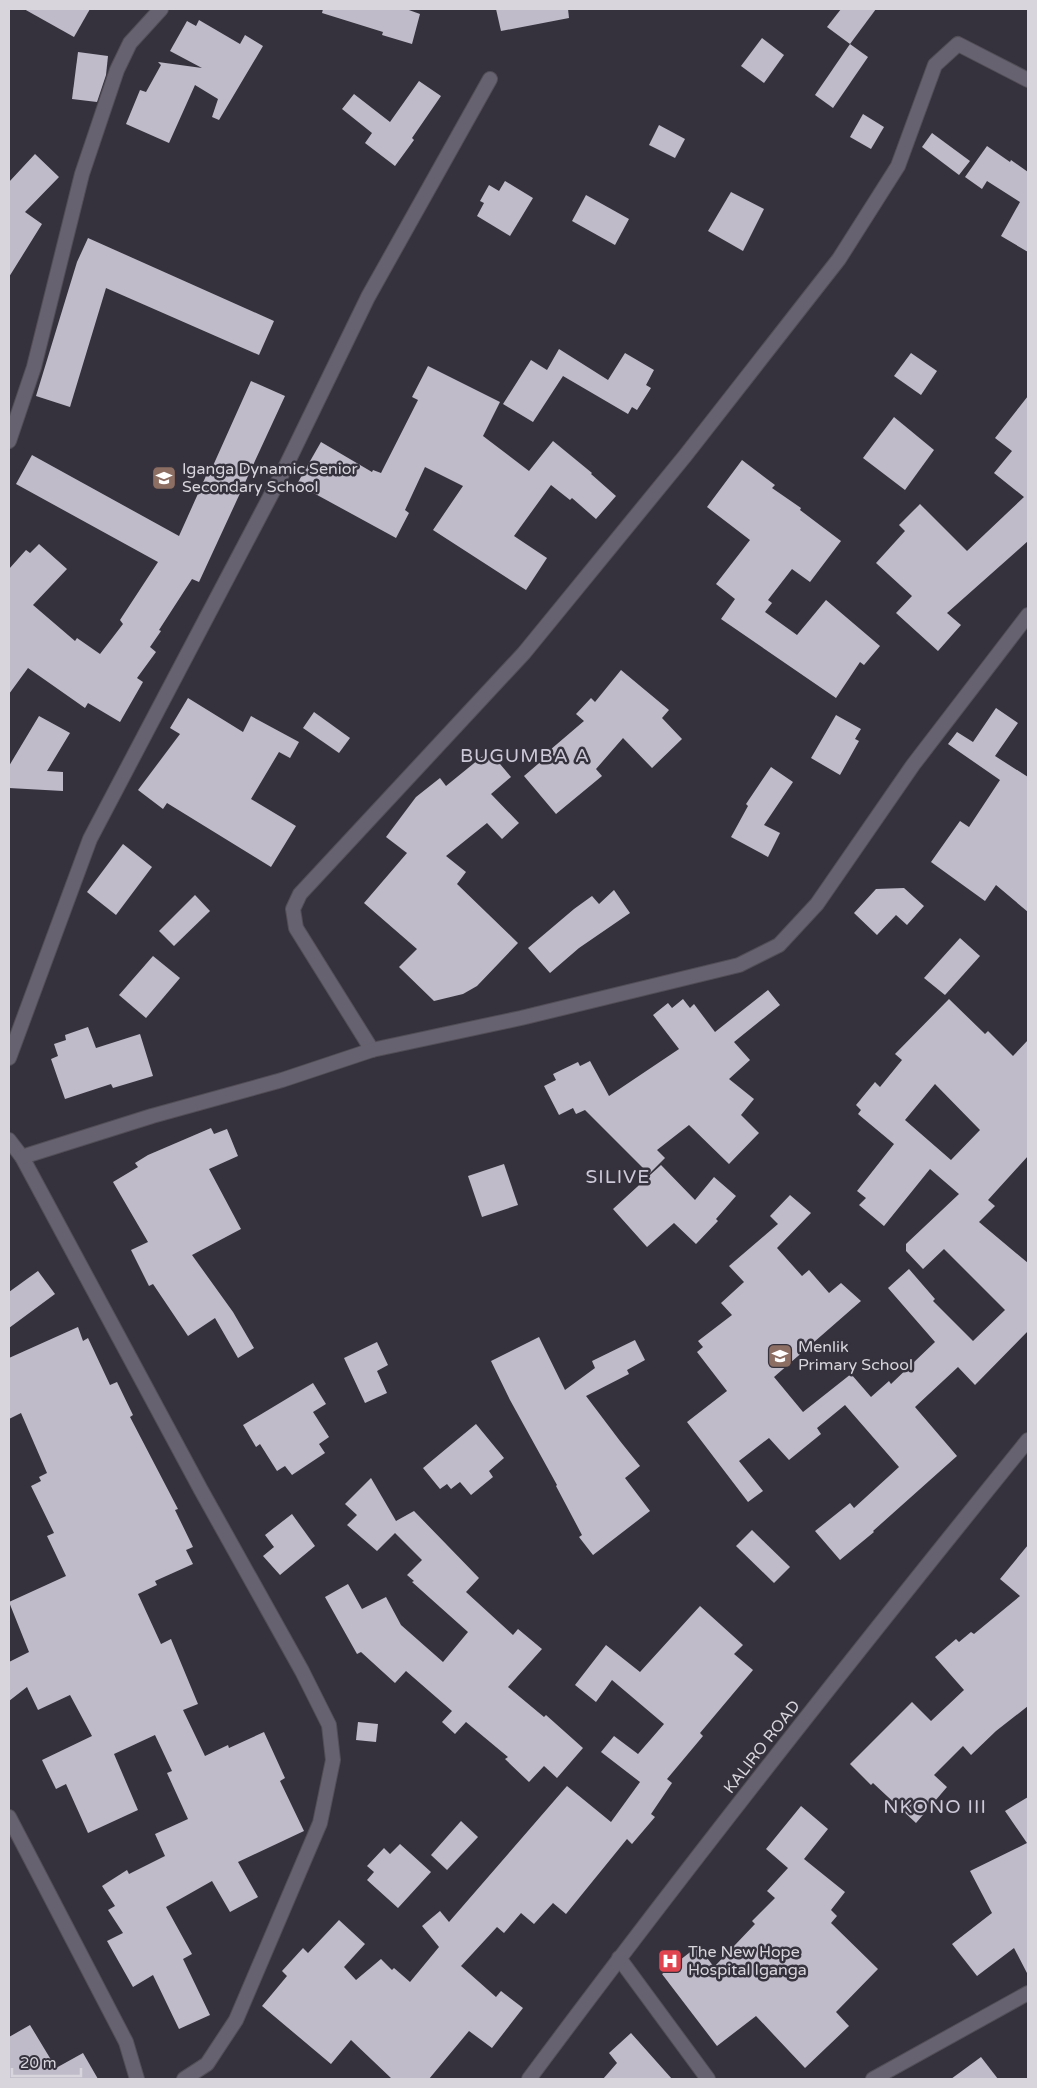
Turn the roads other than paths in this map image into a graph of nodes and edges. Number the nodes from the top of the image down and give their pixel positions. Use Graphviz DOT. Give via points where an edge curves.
graph roads {
  1 [pos="161,9"];
  2 [pos="490,79"];
  3 [pos="1028,80"];
  4 [pos="9,441"];
  5 [pos="1028,615"];
  6 [pos="372,1050"];
  7 [pos="9,1058"];
  8 [pos="9,1140"];
  9 [pos="22,1157"];
  10 [pos="1028,1440"];
  11 [pos="9,1817"];
  12 [pos="619,1958"];
  13 [pos="1028,1992"];
  14 [pos="138,2079"];
  15 [pos="184,2079"];
  16 [pos="529,2079"];
  17 [pos="708,2079"];
  18 [pos="873,2079"];
  1 -- 4 [label="street" via="130,43 117,70 82,174 34,367"];
  2 -- 7 [label="street" via="368,298 282,474 90,838"];
  3 -- 6 [label="street" via="958,44 935,65 898,166 839,259 685,456 524,653 300,894 293,909 296,928"];
  5 -- 6 [label="street" via="913,765 817,904 779,945 738,964 521,1018"];
  6 -- 9 [label="street"];
  8 -- 9 [label="street"];
  9 -- 15 [label="street" via="329,1725 333,1760 320,1823 236,2020 207,2064"];
  10 -- 12 [label="street, KALIRO ROAD"];
  11 -- 14 [label="street" via="126,2042"];
  12 -- 16 [label="street, KALIRO ROAD"];
  12 -- 17 [label="street"];
  13 -- 18 [label="street"];
}
